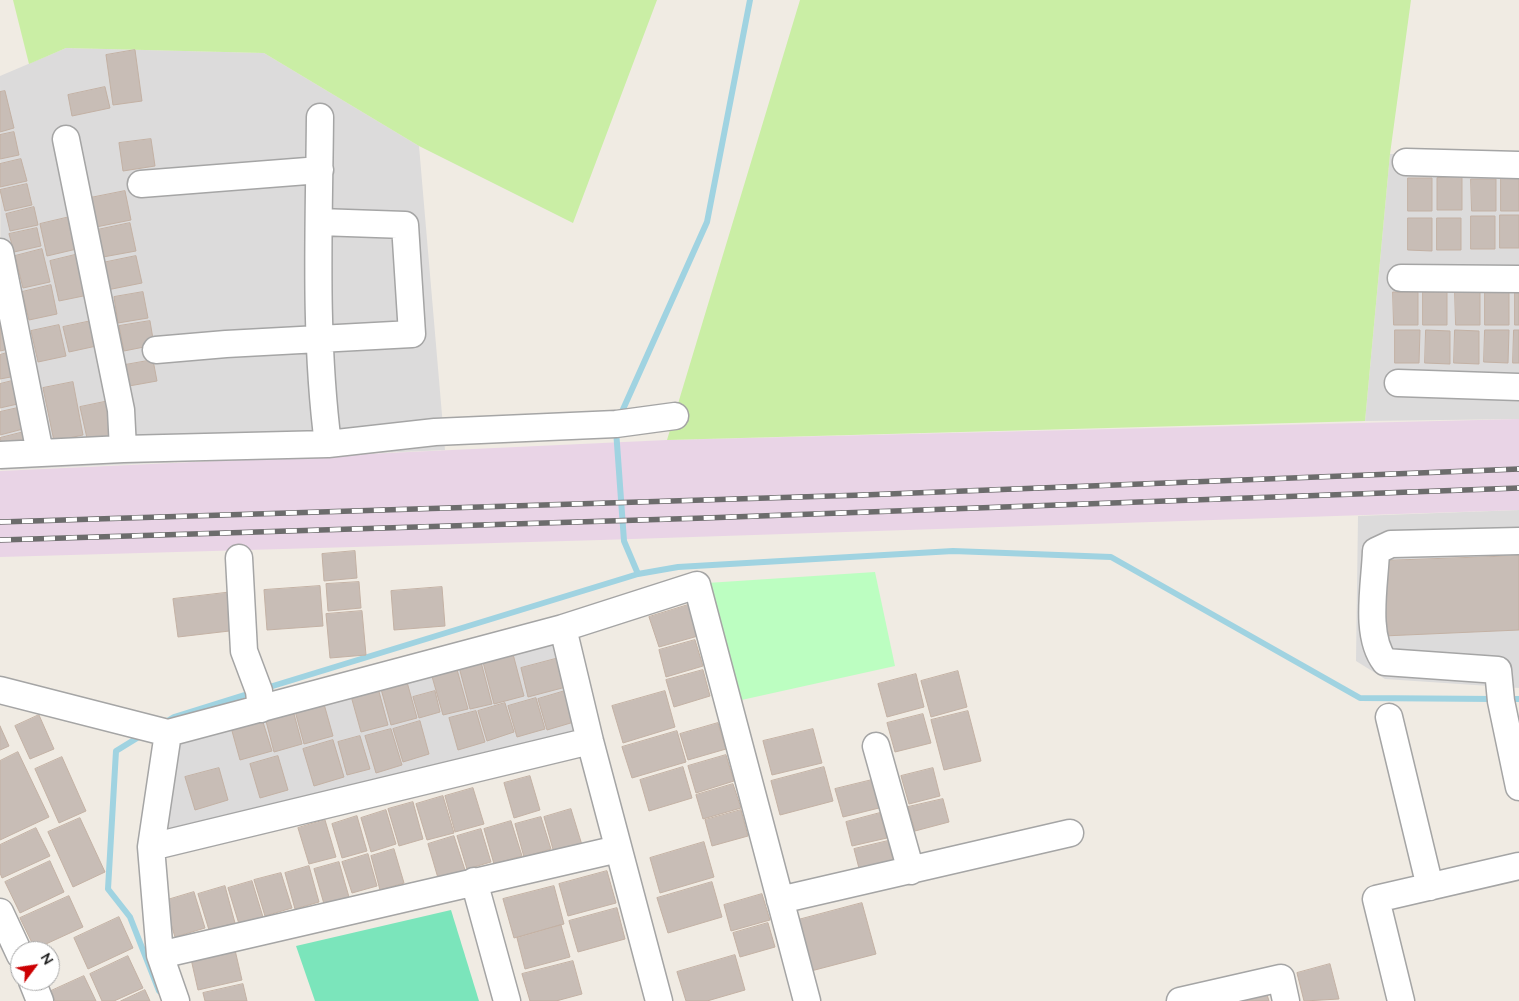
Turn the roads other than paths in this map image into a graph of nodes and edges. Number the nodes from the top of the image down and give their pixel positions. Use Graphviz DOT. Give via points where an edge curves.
graph roads {
  1 [pos="320,117"];
  2 [pos="66,139"];
  3 [pos="1406,162"];
  4 [pos="1519,165"];
  5 [pos="320,170"];
  6 [pos="141,184"];
  7 [pos="319,222"];
  8 [pos="0,252"];
  9 [pos="1401,278"];
  10 [pos="1519,279"];
  11 [pos="319,338"];
  12 [pos="156,350"];
  13 [pos="1398,383"];
  14 [pos="1519,387"];
  15 [pos="675,416"];
  16 [pos="328,444"];
  17 [pos="123,448"];
  18 [pos="40,453"];
  19 [pos="0,455"];
  20 [pos="1519,541"];
  21 [pos="239,558"];
  22 [pos="563,628"];
  23 [pos="1505,683"];
  24 [pos="0,690"];
  25 [pos="261,709"];
  26 [pos="1389,717"];
  27 [pos="158,731"];
  28 [pos="590,741"];
  29 [pos="876,746"];
  30 [pos="1519,787"];
  31 [pos="1070,833"];
  32 [pos="151,847"];
  33 [pos="618,849"];
  34 [pos="1519,866"];
  35 [pos="911,871"];
  36 [pos="474,882"];
  37 [pos="1430,887"];
  38 [pos="780,900"];
  39 [pos="0,912"];
  40 [pos="13,941"];
  41 [pos="160,955"];
  42 [pos="176,1001"];
  43 [pos="507,1001"];
  44 [pos="659,1001"];
  45 [pos="807,1001"];
  46 [pos="1180,1001"];
  47 [pos="1286,1001"];
  48 [pos="1402,1001"];
  1 -- 5 [label="street"];
  2 -- 17 [label="street" via="121,410"];
  3 -- 4 [label="street"];
  5 -- 6 [label="street"];
  5 -- 7 [label="street"];
  7 -- 11 [label="street"];
  7 -- 11 [label="street" via="404,225 413,332 410,336"];
  8 -- 18 [label="street"];
  9 -- 10 [label="street"];
  11 -- 12 [label="street"];
  11 -- 16 [label="street"];
  13 -- 14 [label="street"];
  15 -- 16 [label="street" via="616,424 435,432"];
  16 -- 17 [label="street"];
  17 -- 18 [label="street"];
  18 -- 19 [label="street"];
  20 -- 23 [label="street" via="1391,544 1376,551 1372,634 1376,651 1385,662"];
  21 -- 25 [label="street" via="244,651 259,691"];
  22 -- 25 [label="street"];
  22 -- 28 [label="street"];
  22 -- 38 [label="street" via="696,585"];
  23 -- 30 [label="street"];
  24 -- 27 [label="street"];
  25 -- 27 [label="street"];
  26 -- 37 [label="street"];
  27 -- 32 [label="street"];
  28 -- 32 [label="street"];
  28 -- 33 [label="street"];
  29 -- 35 [label="street"];
  31 -- 35 [label="street"];
  32 -- 41 [label="street"];
  33 -- 36 [label="street"];
  33 -- 44 [label="street"];
  34 -- 37 [label="street"];
  35 -- 38 [label="street"];
  36 -- 41 [label="street"];
  36 -- 43 [label="street"];
  37 -- 48 [label="street" via="1376,899"];
  38 -- 45 [label="street"];
  39 -- 40 [label="street"];
  41 -- 42 [label="street"];
  46 -- 47 [label="street" via="1281,978"];
}
